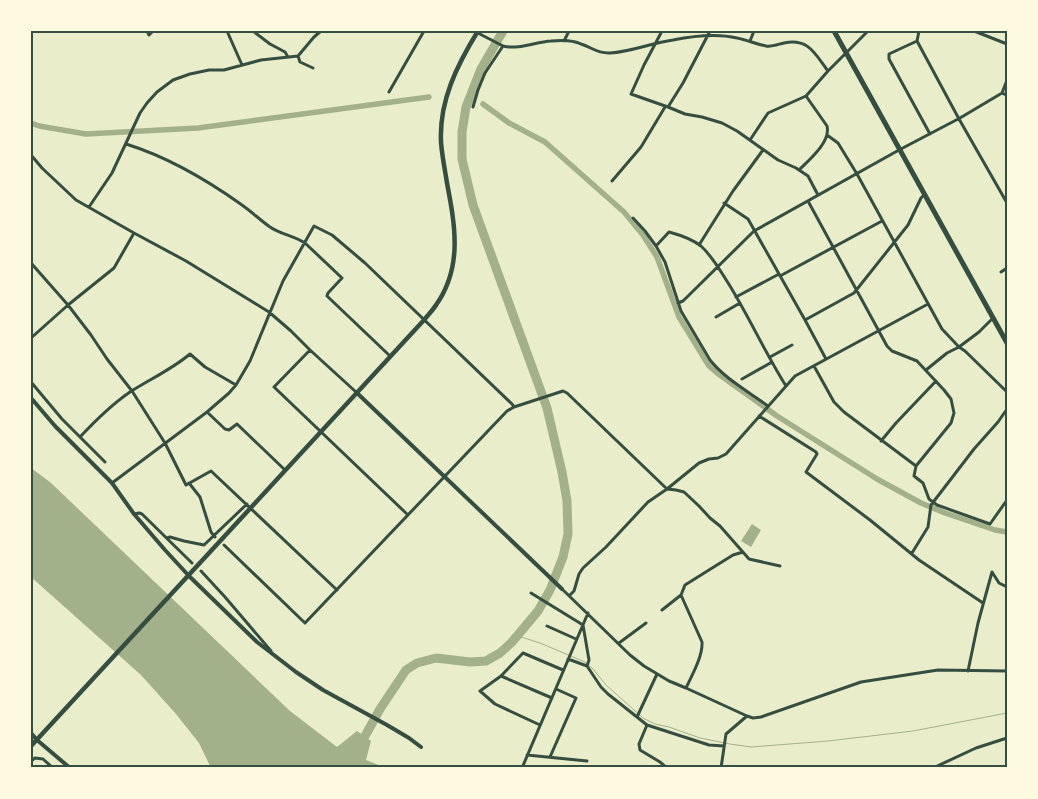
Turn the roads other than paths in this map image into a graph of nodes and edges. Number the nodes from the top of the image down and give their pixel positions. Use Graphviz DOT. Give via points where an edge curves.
graph roads {
  1 [pos="147,31"];
  2 [pos="153,31"];
  3 [pos="227,31"];
  4 [pos="254,31"];
  5 [pos="321,31"];
  6 [pos="424,31"];
  7 [pos="569,31"];
  8 [pos="662,31"];
  9 [pos="754,31"];
  10 [pos="834,31"];
  11 [pos="868,31"];
  12 [pos="974,31"];
  13 [pos="477,32"];
  14 [pos="918,32"];
  15 [pos="709,33"];
  16 [pos="916,40"];
  17 [pos="564,41"];
  18 [pos="750,41"];
  19 [pos="655,44"];
  20 [pos="1007,44"];
  21 [pos="501,46"];
  22 [pos="846,54"];
  23 [pos="298,56"];
  24 [pos="288,57"];
  25 [pos="242,65"];
  26 [pos="313,68"];
  27 [pos="828,71"];
  28 [pos="1007,80"];
  29 [pos="389,92"];
  30 [pos="1002,93"];
  31 [pos="1007,95"];
  32 [pos="806,96"];
  33 [pos="473,107"];
  34 [pos="667,107"];
  35 [pos="959,119"];
  36 [pos="930,134"];
  37 [pos="827,135"];
  38 [pos="750,140"];
  39 [pos="126,144"];
  40 [pos="763,150"];
  41 [pos="899,150"];
  42 [pos="31,155"];
  43 [pos="799,170"];
  44 [pos="857,174"];
  45 [pos="612,181"];
  46 [pos="818,195"];
  47 [pos="924,195"];
  48 [pos="808,201"];
  49 [pos="1006,202"];
  50 [pos="724,203"];
  51 [pos="89,207"];
  52 [pos="633,218"];
  53 [pos="882,221"];
  54 [pos="754,230"];
  55 [pos="134,233"];
  56 [pos="894,242"];
  57 [pos="305,243"];
  58 [pos="699,245"];
  59 [pos="656,246"];
  60 [pos="834,248"];
  61 [pos="31,263"];
  62 [pos="718,266"];
  63 [pos="1007,268"];
  64 [pos="1001,272"];
  65 [pos="780,275"];
  66 [pos="857,290"];
  67 [pos="736,297"];
  68 [pos="678,303"];
  69 [pos="740,304"];
  70 [pos="928,304"];
  71 [pos="68,305"];
  72 [pos="270,312"];
  73 [pos="716,317"];
  74 [pos="993,318"];
  75 [pos="424,320"];
  76 [pos="805,320"];
  77 [pos="880,330"];
  78 [pos="31,338"];
  79 [pos="1007,343"];
  80 [pos="792,345"];
  81 [pos="959,347"];
  82 [pos="310,350"];
  83 [pos="390,356"];
  84 [pos="770,357"];
  85 [pos="826,359"];
  86 [pos="772,362"];
  87 [pos="814,366"];
  88 [pos="926,370"];
  89 [pos="742,379"];
  90 [pos="936,381"];
  91 [pos="31,382"];
  92 [pos="236,385"];
  93 [pos="786,386"];
  94 [pos="132,391"];
  95 [pos="356,392"];
  96 [pos="1007,392"];
  97 [pos="31,398"];
  98 [pos="768,406"];
  99 [pos="514,407"];
  100 [pos="1007,409"];
  101 [pos="207,412"];
  102 [pos="759,416"];
  103 [pos="320,432"];
  104 [pos="80,437"];
  105 [pos="882,441"];
  106 [pos="165,443"];
  107 [pos="106,462"];
  108 [pos="916,466"];
  109 [pos="285,470"];
  110 [pos="444,477"];
  111 [pos="112,483"];
  112 [pos="189,483"];
  113 [pos="667,488"];
  114 [pos="1007,500"];
  115 [pos="932,504"];
  116 [pos="249,506"];
  117 [pos="134,514"];
  118 [pos="408,515"];
  119 [pos="214,536"];
  120 [pos="167,538"];
  121 [pos="224,545"];
  122 [pos="743,552"];
  123 [pos="912,553"];
  124 [pos="192,563"];
  125 [pos="780,566"];
  126 [pos="201,571"];
  127 [pos="189,576"];
  128 [pos="1007,587"];
  129 [pos="562,589"];
  130 [pos="338,590"];
  131 [pos="531,593"];
  132 [pos="681,595"];
  133 [pos="570,596"];
  134 [pos="983,603"];
  135 [pos="662,610"];
  136 [pos="588,613"];
  137 [pos="646,623"];
  138 [pos="582,625"];
  139 [pos="548,626"];
  140 [pos="576,639"];
  141 [pos="618,643"];
  142 [pos="570,656"];
  143 [pos="277,658"];
  144 [pos="587,666"];
  145 [pos="564,670"];
  146 [pos="968,671"];
  147 [pos="1007,671"];
  148 [pos="657,674"];
  149 [pos="501,676"];
  150 [pos="686,688"];
  151 [pos="556,689"];
  152 [pos="552,698"];
  153 [pos="747,716"];
  154 [pos="637,717"];
  155 [pos="540,725"];
  156 [pos="647,725"];
  157 [pos="31,733"];
  158 [pos="1007,738"];
  159 [pos="37,740"];
  160 [pos="724,745"];
  161 [pos="31,746"];
  162 [pos="421,747"];
  163 [pos="528,755"];
  164 [pos="550,758"];
  165 [pos="31,761"];
  166 [pos="587,761"];
  167 [pos="53,768"];
  168 [pos="70,768"];
  169 [pos="522,768"];
  170 [pos="667,768"];
  171 [pos="721,768"];
  172 [pos="932,768"];
  1 -- 2 [label="street" via="150,35"];
  3 -- 25 [label="street"];
  4 -- 24 [label="street"];
  5 -- 23 [label="street"];
  6 -- 29 [label="street"];
  7 -- 17 [label="street"];
  8 -- 19 [label="street"];
  9 -- 18 [label="street"];
  10 -- 22 [label="highway"];
  11 -- 22 [label="street"];
  12 -- 20 [label="street"];
  13 -- 21 [label="street"];
  13 -- 75 [label="main road" via="458,67 445,101 441,141 452,207 455,250 448,283"];
  14 -- 16 [label="street"];
  15 -- 18 [label="street"];
  15 -- 19 [label="street"];
  15 -- 34 [label="street"];
  16 -- 35 [label="street"];
  16 -- 36 [label="street" via="890,54 889,59"];
  17 -- 19 [label="street" via="580,43 601,53"];
  17 -- 21 [label="street" via="512,48"];
  18 -- 27 [label="street" via="768,47 791,41 802,42"];
  19 -- 34 [label="street" via="631,94"];
  21 -- 33 [label="street" via="485,73"];
  22 -- 27 [label="street"];
  22 -- 41 [label="highway"];
  23 -- 24 [label="street"];
  23 -- 26 [label="street" via="300,62"];
  24 -- 25 [label="street"];
  25 -- 39 [label="street" via="173,80 147,103"];
  27 -- 32 [label="street"];
  28 -- 30 [label="street"];
  30 -- 31 [label="street"];
  30 -- 35 [label="street"];
  32 -- 37 [label="street" via="827,126"];
  32 -- 38 [label="street" via="768,112"];
  34 -- 38 [label="street" via="722,123"];
  34 -- 45 [label="street" via="641,147"];
  35 -- 36 [label="street"];
  35 -- 49 [label="street"];
  36 -- 41 [label="street"];
  37 -- 43 [label="street"];
  37 -- 44 [label="street" via="838,143"];
  38 -- 40 [label="street"];
  39 -- 51 [label="street" via="112,173"];
  39 -- 57 [label="street" via="144,149 202,178 281,234"];
  40 -- 43 [label="street"];
  40 -- 50 [label="street"];
  41 -- 44 [label="street"];
  41 -- 47 [label="highway"];
  42 -- 51 [label="street" via="60,186"];
  43 -- 46 [label="street" via="808,176"];
  44 -- 46 [label="street"];
  44 -- 53 [label="street"];
  46 -- 48 [label="street"];
  47 -- 56 [label="street" via="908,226"];
  47 -- 74 [label="highway"];
  48 -- 54 [label="street"];
  48 -- 60 [label="street"];
  50 -- 54 [label="street" via="748,219"];
  50 -- 58 [label="street"];
  51 -- 55 [label="street"];
  52 -- 59 [label="street"];
  53 -- 56 [label="street"];
  53 -- 60 [label="street"];
  54 -- 62 [label="street"];
  54 -- 65 [label="street"];
  55 -- 71 [label="street" via="114,268"];
  55 -- 72 [label="street"];
  56 -- 66 [label="street"];
  56 -- 70 [label="street"];
  57 -- 72 [label="street" via="282,281"];
  57 -- 75 [label="street" via="314,226 332,235 366,263"];
  57 -- 83 [label="street" via="342,278 328,296"];
  58 -- 59 [label="street" via="669,232"];
  58 -- 62 [label="street"];
  59 -- 68 [label="street"];
  60 -- 65 [label="street"];
  60 -- 66 [label="street"];
  61 -- 71 [label="street"];
  62 -- 67 [label="street"];
  62 -- 68 [label="street"];
  63 -- 64 [label="street"];
  65 -- 67 [label="street"];
  65 -- 76 [label="street"];
  66 -- 76 [label="street"];
  66 -- 77 [label="street"];
  67 -- 69 [label="street"];
  68 -- 98 [label="street" via="715,366"];
  69 -- 73 [label="street"];
  69 -- 84 [label="street"];
  70 -- 77 [label="street"];
  70 -- 81 [label="street" via="942,329"];
  71 -- 78 [label="street"];
  71 -- 94 [label="street"];
  72 -- 82 [label="street"];
  72 -- 92 [label="street" via="250,361"];
  74 -- 79 [label="highway"];
  74 -- 81 [label="street"];
  75 -- 83 [label="main road"];
  75 -- 99 [label="street"];
  76 -- 85 [label="street"];
  77 -- 85 [label="street"];
  77 -- 88 [label="street" via="892,351 917,361"];
  80 -- 84 [label="street"];
  81 -- 88 [label="street"];
  81 -- 96 [label="street"];
  82 -- 95 [label="street"];
  82 -- 103 [label="street" via="274,387"];
  83 -- 95 [label="main road"];
  84 -- 86 [label="street"];
  85 -- 87 [label="street"];
  86 -- 89 [label="street"];
  86 -- 93 [label="street"];
  87 -- 93 [label="street"];
  87 -- 105 [label="street" via="834,402"];
  88 -- 90 [label="street"];
  90 -- 105 [label="street"];
  90 -- 108 [label="street" via="951,399 954,413 951,423"];
  91 -- 104 [label="street"];
  92 -- 94 [label="street" via="204,367 190,354"];
  92 -- 101 [label="street"];
  93 -- 98 [label="street"];
  94 -- 104 [label="street"];
  94 -- 106 [label="street"];
  95 -- 103 [label="main road"];
  95 -- 110 [label="main road"];
  97 -- 111 [label="main road"];
  98 -- 102 [label="street"];
  99 -- 110 [label="street"];
  99 -- 113 [label="street" via="563,391 567,393"];
  100 -- 115 [label="street"];
  101 -- 106 [label="street"];
  101 -- 109 [label="street" via="225,429 229,430 236,424"];
  102 -- 113 [label="street" via="726,454 699,463"];
  102 -- 123 [label="street" via="816,452 806,472"];
  103 -- 109 [label="main road"];
  103 -- 118 [label="street"];
  104 -- 107 [label="street"];
  105 -- 108 [label="street"];
  106 -- 111 [label="street"];
  106 -- 112 [label="street" via="186,485"];
  108 -- 115 [label="street" via="914,476 923,483"];
  109 -- 116 [label="main road"];
  110 -- 118 [label="street"];
  110 -- 129 [label="main road"];
  111 -- 117 [label="main road"];
  112 -- 116 [label="street" via="211,471"];
  112 -- 119 [label="street" via="200,497"];
  113 -- 122 [label="street" via="684,492"];
  113 -- 133 [label="street" via="648,502 583,568"];
  114 -- 115 [label="street" via="990,524"];
  115 -- 123 [label="street" via="928,527"];
  116 -- 119 [label="street"];
  116 -- 127 [label="main road"];
  116 -- 130 [label="street"];
  117 -- 120 [label="street" via="142,514"];
  117 -- 127 [label="main road"];
  118 -- 130 [label="street"];
  119 -- 120 [label="street" via="204,545"];
  120 -- 124 [label="street"];
  121 -- 130 [label="street" via="306,623"];
  122 -- 125 [label="street" via="749,559"];
  122 -- 132 [label="street" via="685,585"];
  123 -- 134 [label="street"];
  126 -- 143 [label="street"];
  127 -- 143 [label="main road"];
  127 -- 159 [label="main road"];
  128 -- 134 [label="street" via="999,584 992,572"];
  129 -- 133 [label="street"];
  131 -- 138 [label="street"];
  132 -- 135 [label="street"];
  132 -- 150 [label="street" via="703,647"];
  133 -- 136 [label="street"];
  134 -- 146 [label="street"];
  136 -- 138 [label="street"];
  136 -- 141 [label="street"];
  137 -- 141 [label="street"];
  138 -- 140 [label="street"];
  138 -- 144 [label="street" via="589,660"];
  139 -- 140 [label="street"];
  140 -- 142 [label="street"];
  141 -- 148 [label="street"];
  142 -- 144 [label="street"];
  142 -- 145 [label="street"];
  143 -- 162 [label="main road" via="323,690"];
  144 -- 154 [label="street" via="601,687"];
  145 -- 149 [label="street" via="523,653"];
  145 -- 151 [label="street"];
  146 -- 147 [label="street"];
  146 -- 153 [label="street" via="938,670 861,682 761,717"];
  148 -- 150 [label="street"];
  148 -- 154 [label="street"];
  149 -- 152 [label="street"];
  149 -- 155 [label="street" via="480,691 495,704"];
  150 -- 153 [label="street"];
  151 -- 152 [label="street"];
  151 -- 164 [label="street" via="576,698"];
  152 -- 155 [label="street"];
  153 -- 160 [label="street" via="726,734"];
  154 -- 156 [label="street"];
  155 -- 163 [label="street"];
  156 -- 160 [label="street" via="709,745"];
  156 -- 170 [label="street" via="639,744 640,750"];
  157 -- 159 [label="main road"];
  158 -- 172 [label="street"];
  159 -- 161 [label="main road"];
  159 -- 168 [label="main road"];
  160 -- 171 [label="street"];
  163 -- 164 [label="street"];
  163 -- 169 [label="street"];
  164 -- 166 [label="street"];
  165 -- 167 [label="street" via="35,758 43,760"];
}
